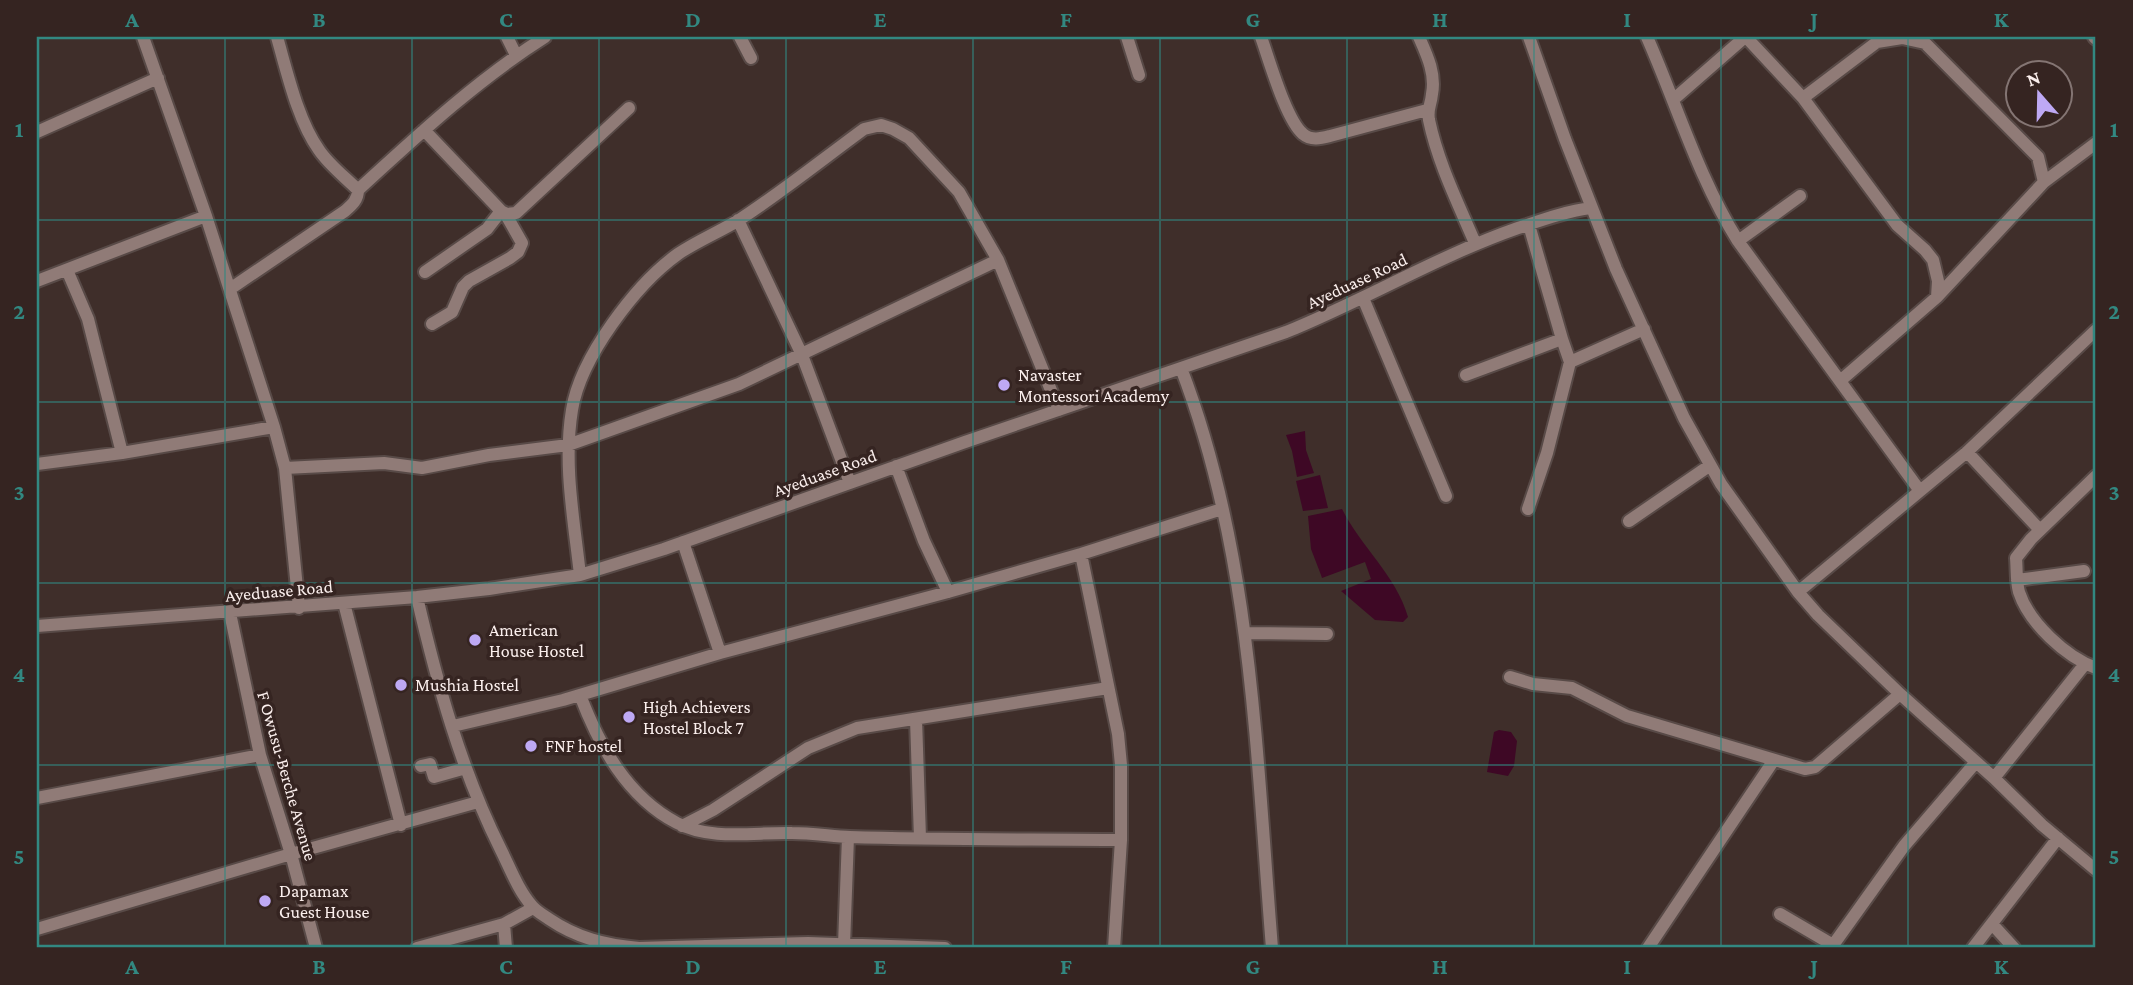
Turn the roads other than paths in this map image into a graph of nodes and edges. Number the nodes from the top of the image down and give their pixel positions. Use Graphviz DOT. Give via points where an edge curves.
graph roads {
  1 [pos="143,37"];
  2 [pos="277,37"];
  3 [pos="507,37"];
  4 [pos="545,37"];
  5 [pos="740,37"];
  6 [pos="1127,37"];
  7 [pos="1261,37"];
  8 [pos="1419,37"];
  9 [pos="1529,37"];
  10 [pos="1647,37"];
  11 [pos="1746,37"];
  12 [pos="516,55"];
  13 [pos="751,58"];
  14 [pos="1139,75"];
  15 [pos="158,78"];
  16 [pos="1803,98"];
  17 [pos="1674,99"];
  18 [pos="629,108"];
  19 [pos="1427,110"];
  20 [pos="424,130"];
  21 [pos="37,132"];
  22 [pos="2096,143"];
  23 [pos="2044,182"];
  24 [pos="358,190"];
  25 [pos="1800,195"];
  26 [pos="1591,208"];
  27 [pos="503,212"];
  28 [pos="206,216"];
  29 [pos="738,220"];
  30 [pos="1528,225"];
  31 [pos="1738,241"];
  32 [pos="1475,243"];
  33 [pos="998,260"];
  34 [pos="67,270"];
  35 [pos="425,272"];
  36 [pos="37,281"];
  37 [pos="230,289"];
  38 [pos="1937,297"];
  39 [pos="1363,298"];
  40 [pos="432,324"];
  41 [pos="1644,329"];
  42 [pos="2096,330"];
  43 [pos="1562,339"];
  44 [pos="803,355"];
  45 [pos="1570,362"];
  46 [pos="1181,368"];
  47 [pos="1466,375"];
  48 [pos="1840,381"];
  49 [pos="1059,410"];
  50 [pos="274,427"];
  51 [pos="568,445"];
  52 [pos="1967,452"];
  53 [pos="122,453"];
  54 [pos="37,464"];
  55 [pos="895,466"];
  56 [pos="1709,466"];
  57 [pos="285,468"];
  58 [pos="2096,476"];
  59 [pos="850,483"];
  60 [pos="1920,491"];
  61 [pos="1446,496"];
  62 [pos="1222,509"];
  63 [pos="1528,509"];
  64 [pos="1629,521"];
  65 [pos="2040,530"];
  66 [pos="683,542"];
  67 [pos="1081,554"];
  68 [pos="2084,570"];
  69 [pos="580,575"];
  70 [pos="2017,580"];
  71 [pos="948,592"];
  72 [pos="1798,592"];
  73 [pos="417,597"];
  74 [pos="344,603"];
  75 [pos="299,608"];
  76 [pos="229,613"];
  77 [pos="37,626"];
  78 [pos="1246,634"];
  79 [pos="1327,634"];
  80 [pos="720,653"];
  81 [pos="2091,666"];
  82 [pos="1510,677"];
  83 [pos="1108,688"];
  84 [pos="1900,694"];
  85 [pos="580,695"];
  86 [pos="916,719"];
  87 [pos="453,726"];
  88 [pos="260,755"];
  89 [pos="1774,761"];
  90 [pos="1976,762"];
  91 [pos="421,766"];
  92 [pos="466,768"];
  93 [pos="1993,778"];
  94 [pos="37,798"];
  95 [pos="478,802"];
  96 [pos="401,825"];
  97 [pos="682,826"];
  98 [pos="848,837"];
  99 [pos="919,838"];
  100 [pos="2058,838"];
  101 [pos="1121,840"];
  102 [pos="290,854"];
  103 [pos="2096,870"];
  104 [pos="533,908"];
  105 [pos="1780,915"];
  106 [pos="504,924"];
  107 [pos="1993,925"];
  108 [pos="37,929"];
  109 [pos="844,945"];
  110 [pos="1832,947"];
  111 [pos="316,948"];
  112 [pos="417,948"];
  113 [pos="506,948"];
  114 [pos="945,948"];
  115 [pos="1114,948"];
  116 [pos="1272,948"];
  117 [pos="1648,948"];
  118 [pos="1973,948"];
  119 [pos="2014,948"];
  1 -- 15 [label="street"];
  2 -- 24 [label="street" via="312,138"];
  3 -- 12 [label="street"];
  4 -- 12 [label="street"];
  5 -- 13 [label="street"];
  6 -- 14 [label="street"];
  7 -- 19 [label="street" via="1287,107 1304,135 1314,139 1331,136"];
  8 -- 19 [label="street" via="1432,73"];
  9 -- 26 [label="street"];
  10 -- 17 [label="street"];
  11 -- 16 [label="street"];
  11 -- 17 [label="street"];
  12 -- 20 [label="street"];
  15 -- 21 [label="street"];
  15 -- 28 [label="street"];
  16 -- 23 [label="street" via="1877,43 1902,38 1925,43 2038,157"];
  16 -- 38 [label="street" via="1897,225 1933,260"];
  17 -- 31 [label="street" via="1701,174"];
  18 -- 27 [label="street" via="516,213"];
  19 -- 32 [label="street" via="1443,168"];
  20 -- 24 [label="street"];
  20 -- 27 [label="street"];
  22 -- 23 [label="street"];
  23 -- 38 [label="street"];
  24 -- 37 [label="street" via="345,211"];
  25 -- 31 [label="street"];
  26 -- 30 [label="street, Ayeduase Road"];
  26 -- 41 [label="street"];
  27 -- 35 [label="street" via="487,229"];
  27 -- 40 [label="street" via="522,243 518,252 469,281 452,312"];
  28 -- 34 [label="street"];
  28 -- 37 [label="street"];
  29 -- 33 [label="street" via="864,129 881,125 909,138 959,192"];
  29 -- 44 [label="street"];
  29 -- 51 [label="street" via="659,269 611,328 578,384"];
  30 -- 32 [label="street, Ayeduase Road"];
  30 -- 43 [label="street"];
  31 -- 48 [label="street"];
  32 -- 39 [label="street, Ayeduase Road"];
  33 -- 44 [label="street"];
  33 -- 49 [label="street"];
  34 -- 36 [label="street"];
  34 -- 53 [label="street" via="88,319"];
  37 -- 50 [label="street"];
  38 -- 48 [label="street"];
  39 -- 46 [label="street, Ayeduase Road" via="1286,332"];
  39 -- 61 [label="street"];
  41 -- 45 [label="street"];
  41 -- 56 [label="street"];
  42 -- 52 [label="street"];
  43 -- 45 [label="street"];
  43 -- 47 [label="street"];
  44 -- 51 [label="street" via="739,384"];
  44 -- 59 [label="street"];
  45 -- 63 [label="street"];
  46 -- 49 [label="street, Ayeduase Road"];
  46 -- 62 [label="street" via="1206,440"];
  48 -- 60 [label="street"];
  49 -- 55 [label="street, Ayeduase Road"];
  50 -- 53 [label="street"];
  50 -- 57 [label="street"];
  51 -- 57 [label="street" via="422,468 384,463"];
  51 -- 69 [label="street"];
  52 -- 60 [label="street"];
  52 -- 65 [label="street"];
  53 -- 54 [label="street"];
  55 -- 59 [label="street, Ayeduase Road"];
  55 -- 71 [label="street"];
  56 -- 64 [label="street"];
  56 -- 72 [label="street"];
  57 -- 75 [label="street"];
  58 -- 65 [label="street"];
  59 -- 66 [label="street, Ayeduase Road"];
  60 -- 72 [label="street"];
  62 -- 67 [label="street"];
  62 -- 78 [label="street"];
  65 -- 70 [label="street" via="2017,558"];
  66 -- 69 [label="street, Ayeduase Road"];
  66 -- 80 [label="street"];
  67 -- 71 [label="street"];
  67 -- 83 [label="street"];
  68 -- 70 [label="street"];
  69 -- 73 [label="street, Ayeduase Road"];
  70 -- 81 [label="street" via="2037,622"];
  71 -- 80 [label="street"];
  72 -- 84 [label="street"];
  73 -- 74 [label="street, Ayeduase Road"];
  73 -- 87 [label="street"];
  74 -- 75 [label="street, Ayeduase Road"];
  74 -- 96 [label="street"];
  75 -- 76 [label="street, Ayeduase Road"];
  76 -- 77 [label="street, Ayeduase Road"];
  76 -- 88 [label="street, F Owusu-Berche Avenue"];
  78 -- 79 [label="street"];
  78 -- 116 [label="street"];
  80 -- 85 [label="street"];
  81 -- 93 [label="street"];
  82 -- 89 [label="street" via="1572,688 1628,716"];
  83 -- 86 [label="street"];
  83 -- 101 [label="street" via="1121,765"];
  84 -- 89 [label="street" via="1812,768"];
  84 -- 90 [label="street"];
  85 -- 87 [label="street"];
  85 -- 97 [label="street" via="603,749 634,790"];
  86 -- 97 [label="street" via="866,726 817,744"];
  86 -- 99 [label="street"];
  87 -- 92 [label="street"];
  88 -- 94 [label="street"];
  88 -- 102 [label="street, F Owusu-Berche Avenue"];
  89 -- 117 [label="street"];
  90 -- 93 [label="street"];
  90 -- 110 [label="street" via="1904,846"];
  91 -- 92 [label="street" via="429,764 434,777"];
  92 -- 95 [label="street"];
  93 -- 100 [label="street"];
  95 -- 96 [label="street"];
  95 -- 104 [label="street"];
  96 -- 102 [label="street"];
  97 -- 98 [label="street" via="713,834"];
  98 -- 99 [label="street"];
  98 -- 109 [label="street"];
  99 -- 101 [label="street"];
  100 -- 103 [label="street"];
  100 -- 107 [label="street"];
  101 -- 115 [label="street"];
  102 -- 108 [label="street"];
  102 -- 111 [label="street, F Owusu-Berche Avenue"];
  104 -- 106 [label="street"];
  104 -- 109 [label="street" via="586,939 611,945"];
  105 -- 110 [label="street"];
  106 -- 112 [label="street"];
  106 -- 113 [label="street"];
  107 -- 118 [label="street"];
  107 -- 119 [label="street"];
  109 -- 114 [label="street"];
}
